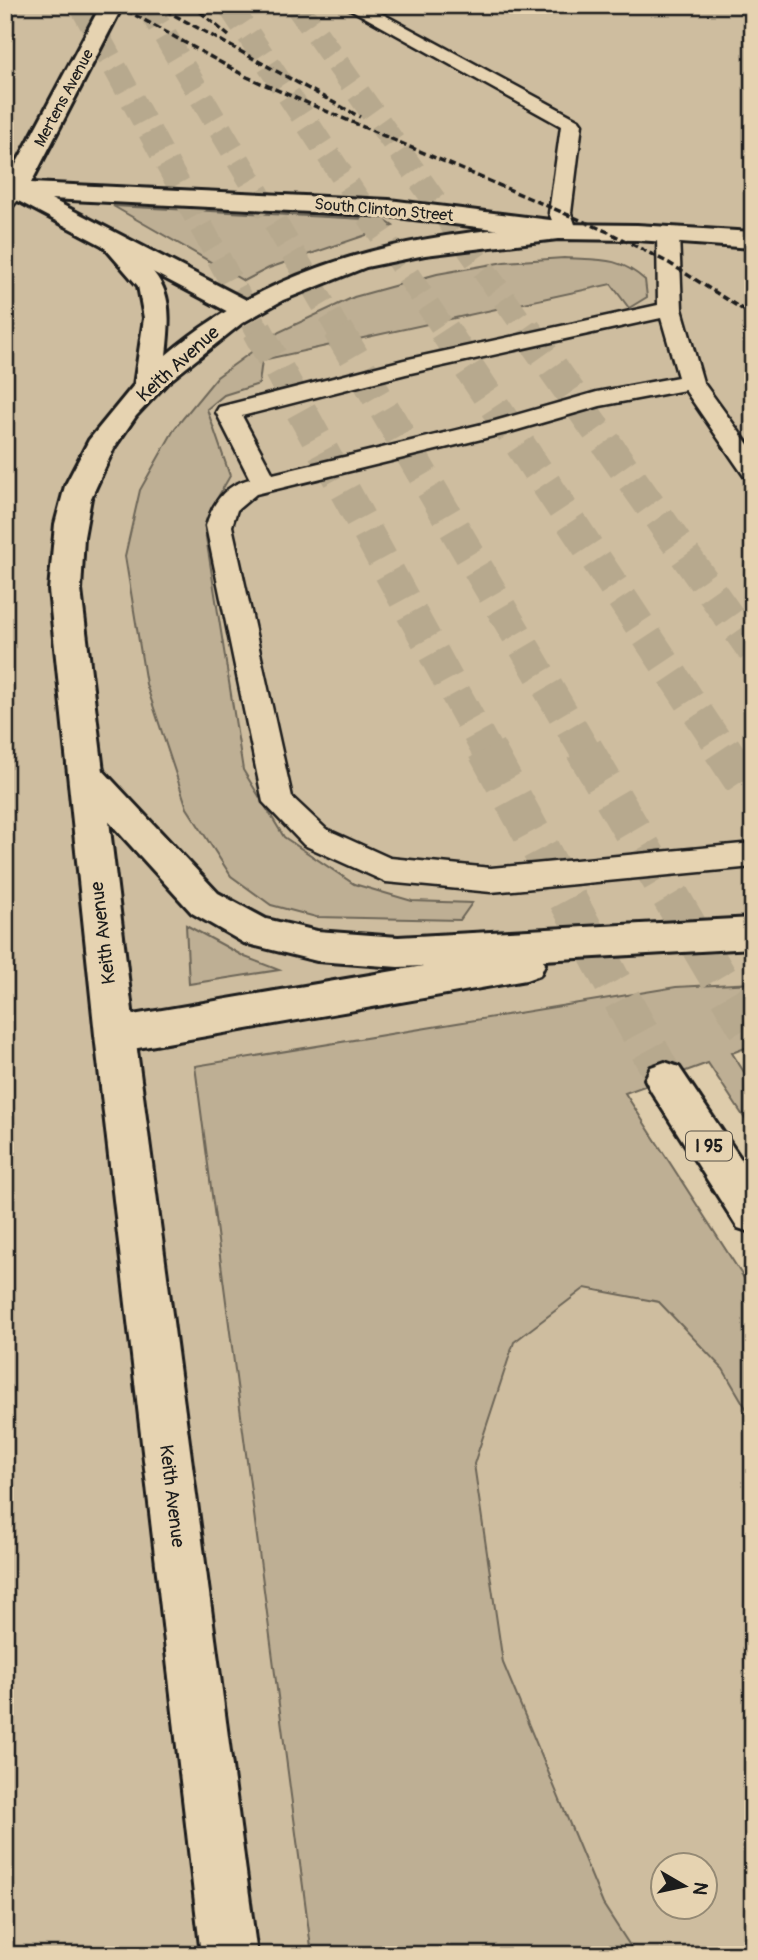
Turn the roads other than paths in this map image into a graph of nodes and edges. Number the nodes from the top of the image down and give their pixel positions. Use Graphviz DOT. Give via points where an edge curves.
graph roads {
  1 [pos="113,5"];
  2 [pos="352,5"];
  3 [pos="8,194"];
  4 [pos="566,230"];
  5 [pos="668,235"];
  6 [pos="753,240"];
  7 [pos="112,241"];
  8 [pos="670,309"];
  9 [pos="245,310"];
  10 [pos="691,382"];
  11 [pos="148,386"];
  12 [pos="753,470"];
  13 [pos="265,483"];
  14 [pos="85,773"];
  15 [pos="753,855"];
  16 [pos="753,933"];
  17 [pos="676,936"];
  18 [pos="115,1035"];
  19 [pos="666,1079"];
  20 [pos="753,1214"];
  21 [pos="229,1955"];
  1 -- 3 [label="main road, Mertens Avenue"];
  2 -- 4 [label="lane" via="572,124 560,214"];
  3 -- 4 [label="main road, South Clinton Street" via="389,208"];
  3 -- 7 [label="main road"];
  4 -- 5 [label="main road, South Clinton Street"];
  4 -- 9 [label="main road, Keith Avenue" via="356,261"];
  5 -- 6 [label="main road, South Clinton Street"];
  5 -- 8 [label="lane"];
  7 -- 9 [label="main road"];
  7 -- 11 [label="main road" via="151,284 157,318"];
  8 -- 10 [label="lane"];
  8 -- 13 [label="lane" via="404,367 228,412"];
  9 -- 11 [label="main road, Keith Avenue" via="192,347"];
  10 -- 12 [label="lane"];
  10 -- 13 [label="lane" via="597,399 501,427"];
  11 -- 14 [label="main road, Keith Avenue" via="107,436 80,486 67,541 66,624"];
  13 -- 15 [label="lane" via="247,488 225,506 219,526 278,802 315,837 386,870 491,880"];
  14 -- 17 [label="main road" via="205,903 257,932 317,946 398,952"];
  14 -- 18 [label="main road, Keith Avenue"];
  16 -- 17 [label="main road"];
  17 -- 18 [label="main road"];
  18 -- 21 [label="main road, Keith Avenue"];
  19 -- 20 [label="main road, I 95"];
}
